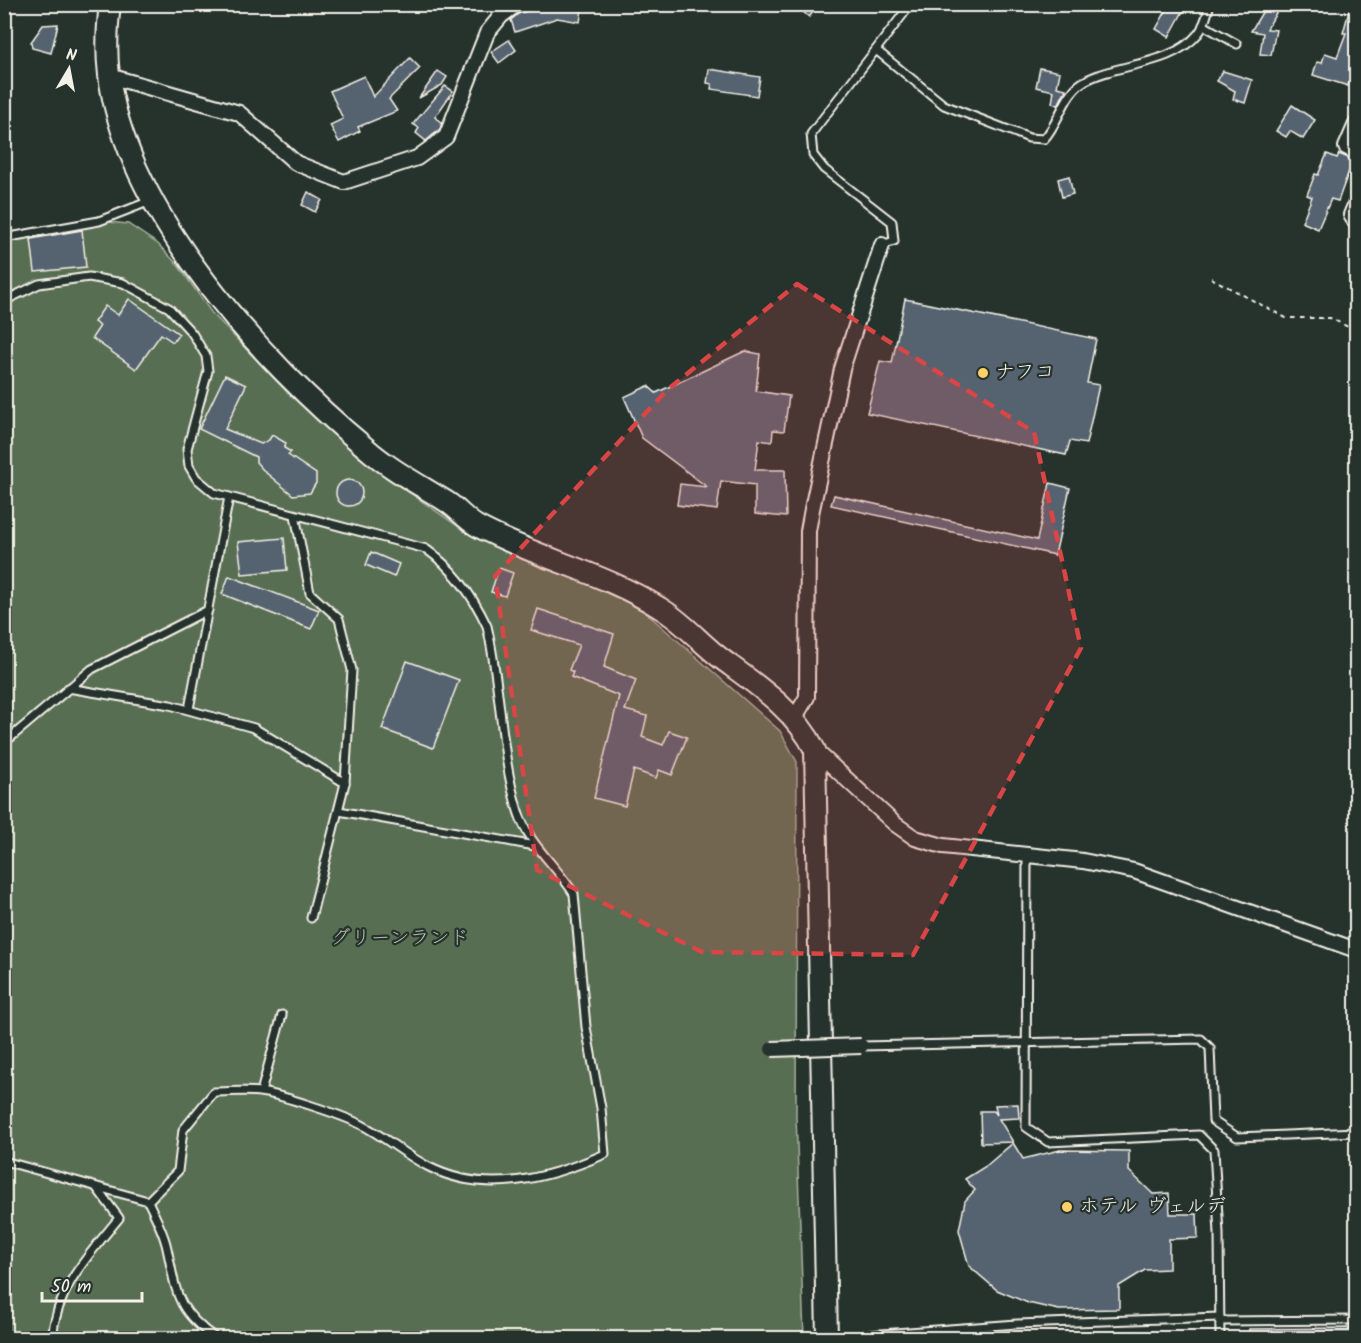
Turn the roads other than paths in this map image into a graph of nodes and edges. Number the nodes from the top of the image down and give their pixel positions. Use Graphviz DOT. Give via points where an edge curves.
graph roads {
  1 [pos="110,4"];
  2 [pos="517,4"];
  3 [pos="911,4"];
  4 [pos="1210,4"];
  5 [pos="1203,25"];
  6 [pos="1237,44"];
  7 [pos="876,50"];
  8 [pos="109,76"];
  9 [pos="1356,124"];
  10 [pos="1356,152"];
  11 [pos="153,200"];
  12 [pos="1356,203"];
  13 [pos="1356,223"];
  14 [pos="4,238"];
  15 [pos="882,245"];
  16 [pos="4,302"];
  17 [pos="229,497"];
  18 [pos="295,515"];
  19 [pos="207,610"];
  20 [pos="68,688"];
  21 [pos="189,709"];
  22 [pos="794,719"];
  23 [pos="4,743"];
  24 [pos="815,750"];
  25 [pos="345,783"];
  26 [pos="339,811"];
  27 [pos="535,846"];
  28 [pos="1027,856"];
  29 [pos="311,918"];
  30 [pos="1356,950"];
  31 [pos="282,1015"];
  32 [pos="1026,1042"];
  33 [pos="861,1046"];
  34 [pos="772,1048"];
  35 [pos="261,1092"];
  36 [pos="1356,1132"];
  37 [pos="4,1161"];
  38 [pos="96,1187"];
  39 [pos="148,1201"];
  40 [pos="1220,1319"];
  41 [pos="1356,1320"];
  42 [pos="52,1338"];
  43 [pos="215,1338"];
  44 [pos="804,1338"];
  45 [pos="827,1338"];
  46 [pos="1220,1338"];
  1 -- 8 [label="street" via="106,47"];
  2 -- 8 [label="street" via="487,33 446,137 417,159 344,182 296,163 239,113"];
  3 -- 7 [label="lane"];
  4 -- 5 [label="lane"];
  5 -- 6 [label="lane"];
  5 -- 7 [label="lane" via="1188,44 1172,53 1082,83 1050,134 1037,140 944,105"];
  7 -- 15 [label="lane" via="811,134 813,155 824,169 892,222 894,242"];
  8 -- 11 [label="street" via="117,113"];
  9 -- 10 [label="street" via="1346,147"];
  11 -- 14 [label="lane" via="99,221"];
  11 -- 22 [label="street" via="176,240 257,343 366,449 450,504 473,524 661,608 715,655 761,687"];
  12 -- 13 [label="street" via="1351,215"];
  15 -- 22 [label="street" via="842,369 810,520 807,697"];
  16 -- 17 [label="lane" via="39,284 88,277 123,283 169,308 192,333 206,357 208,371 187,449 189,466 214,494"];
  17 -- 18 [label="lane"];
  17 -- 19 [label="lane"];
  18 -- 25 [label="lane" via="310,593 339,619 351,670"];
  18 -- 27 [label="lane" via="426,549 474,598 488,626 494,654 518,812"];
  19 -- 20 [label="lane" via="92,669"];
  19 -- 21 [label="lane"];
  20 -- 21 [label="lane"];
  20 -- 23 [label="lane"];
  21 -- 25 [label="lane" via="254,728"];
  22 -- 24 [label="street"];
  24 -- 28 [label="street" via="915,838 944,846"];
  24 -- 45 [label="street"];
  25 -- 26 [label="lane"];
  26 -- 27 [label="lane"];
  26 -- 29 [label="lane"];
  27 -- 35 [label="lane" via="574,894 586,1027 602,1108 604,1154 536,1178 501,1182 463,1179 429,1167 360,1124"];
  28 -- 30 [label="street" via="1134,871"];
  28 -- 32 [label="lane"];
  31 -- 35 [label="lane"];
  32 -- 33 [label="lane"];
  32 -- 36 [label="lane" via="1201,1039 1210,1048 1213,1121 1221,1129 1237,1137"];
  32 -- 40 [label="lane" via="1026,1126 1048,1142 1199,1135 1214,1150"];
  33 -- 34 [label="street, bridge"];
  35 -- 39 [label="lane" via="214,1092 183,1131 178,1171"];
  37 -- 38 [label="lane"];
  38 -- 39 [label="lane"];
  38 -- 42 [label="lane" via="119,1218 64,1290 55,1313"];
  39 -- 43 [label="lane" via="165,1241 174,1288 193,1322"];
  40 -- 41 [label="lane"];
  40 -- 45 [label="lane" via="1017,1324"];
  40 -- 46 [label="lane"];
  44 -- 45 [label="lane"];
}
